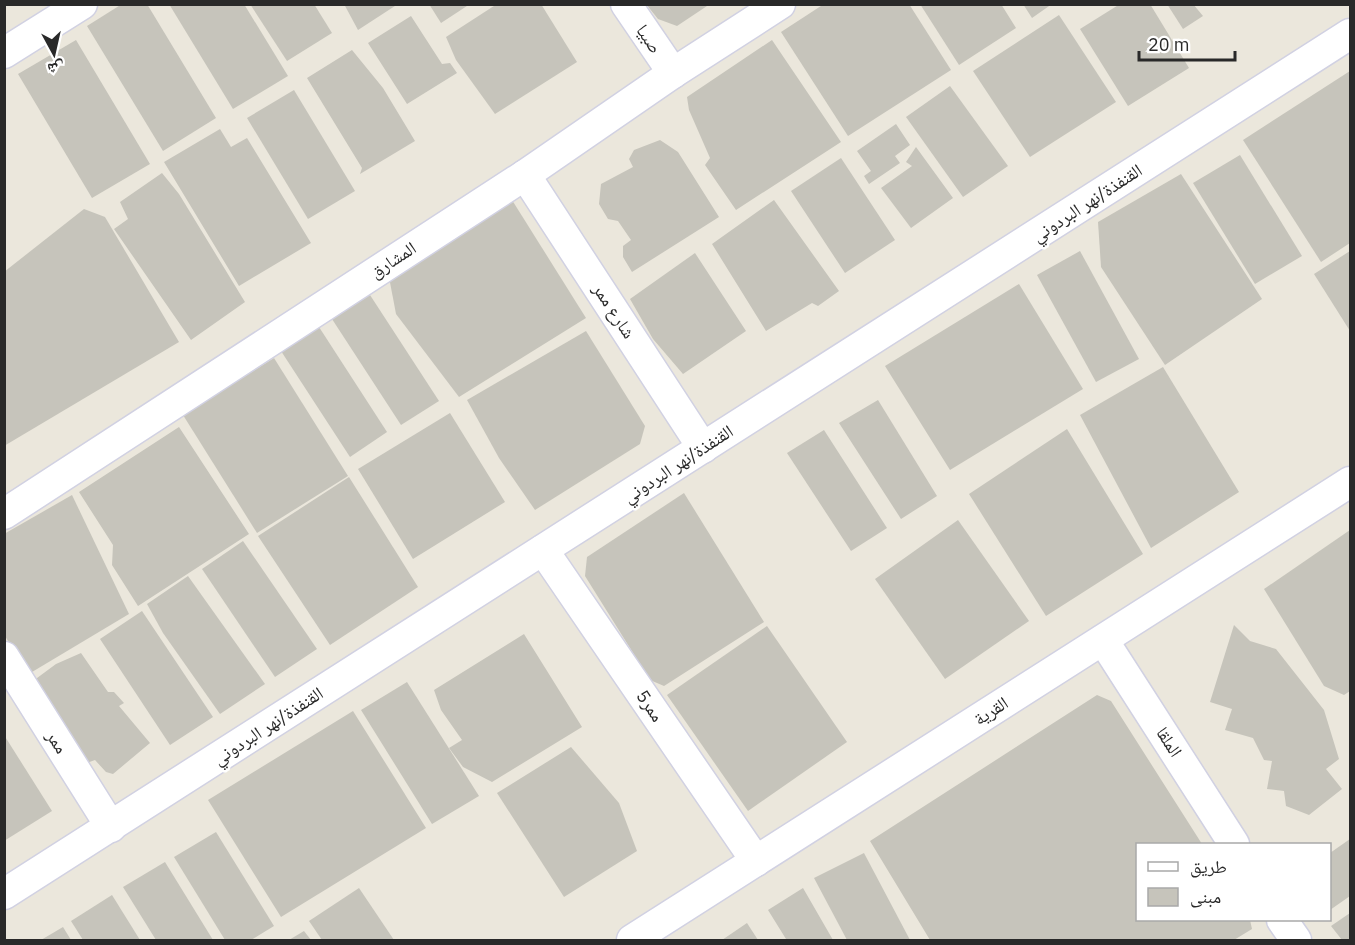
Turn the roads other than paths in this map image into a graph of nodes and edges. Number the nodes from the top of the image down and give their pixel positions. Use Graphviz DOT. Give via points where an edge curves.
graph roads {
  1 [pos="82,4"];
  2 [pos="626,4"];
  3 [pos="780,4"];
  4 [pos="1350,34"];
  5 [pos="4,53"];
  6 [pos="673,73"];
  7 [pos="525,175"];
  8 [pos="703,448"];
  9 [pos="1350,482"];
  10 [pos="4,514"];
  11 [pos="543,550"];
  12 [pos="1103,640"];
  13 [pos="4,657"];
  14 [pos="111,826"];
  15 [pos="1233,843"];
  16 [pos="756,861"];
  17 [pos="4,894"];
  18 [pos="632,940"];
  1 -- 5 [label="street"];
  2 -- 6 [label="street, صبيا"];
  3 -- 6 [label="street, المشارق"];
  4 -- 8 [label="street, القنفذة/نهر البردوني"];
  6 -- 7 [label="street, المشارق"];
  7 -- 8 [label="street, شارع ممر"];
  7 -- 10 [label="street, المشارق"];
  8 -- 11 [label="street, القنفذة/نهر البردوني"];
  9 -- 12 [label="street, القرية"];
  11 -- 14 [label="street, القنفذة/نهر البردوني"];
  11 -- 16 [label="street, ممر5"];
  12 -- 15 [label="street, الملقا"];
  12 -- 16 [label="street, القرية"];
  13 -- 14 [label="street, ممر"];
  14 -- 17 [label="street, القنفذة/نهر البردوني"];
  16 -- 18 [label="street, القرية"];
}
